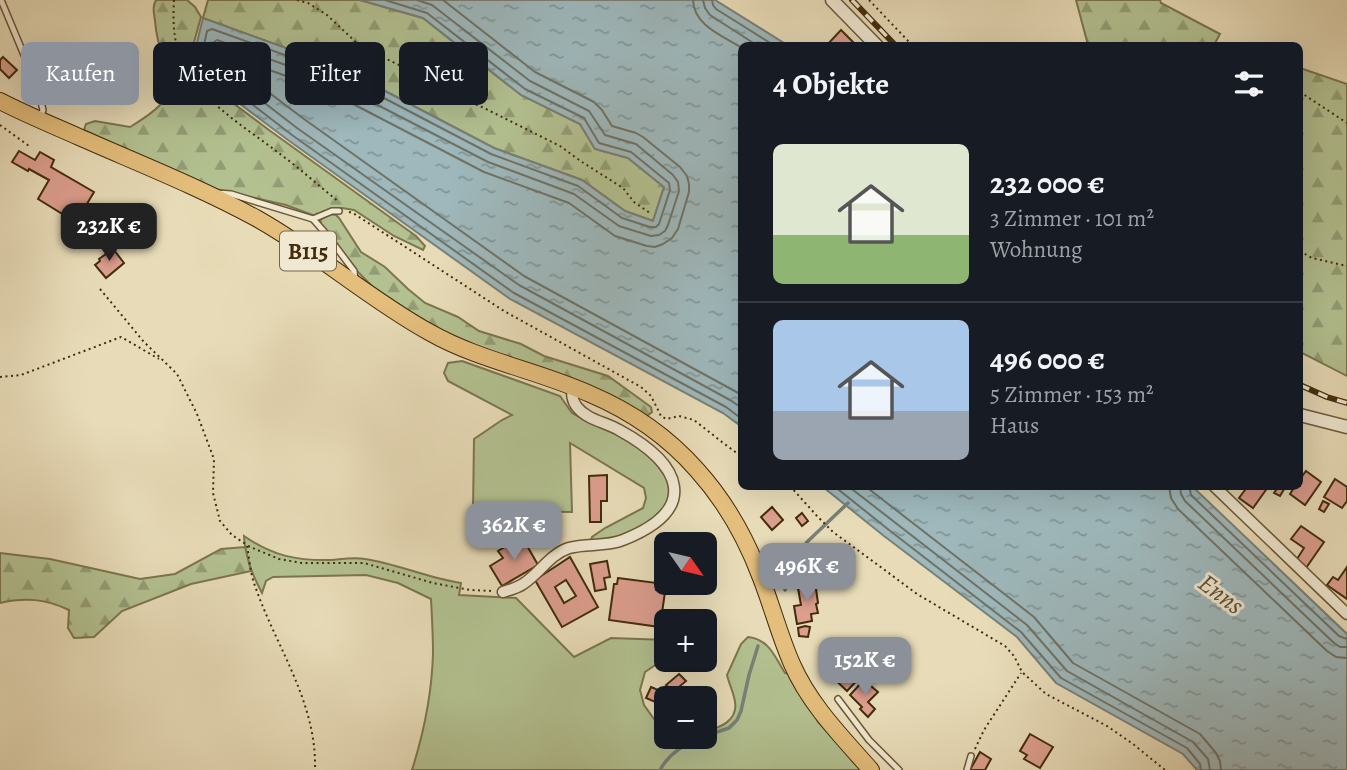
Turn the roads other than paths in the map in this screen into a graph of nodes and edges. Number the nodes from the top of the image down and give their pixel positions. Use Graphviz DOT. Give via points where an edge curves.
graph roads {
  1 [pos="1,0"];
  2 [pos="832,0"];
  3 [pos="873,42"];
  4 [pos="0,101"];
  5 [pos="40,120"];
  6 [pos="209,194"];
  7 [pos="340,211"];
  8 [pos="313,219"];
  9 [pos="355,283"];
  10 [pos="572,387"];
  11 [pos="1303,416"];
  12 [pos="1347,427"];
  13 [pos="1218,490"];
  14 [pos="503,592"];
  15 [pos="1347,614"];
  16 [pos="838,699"];
  17 [pos="971,756"];
  18 [pos="871,770"];
  19 [pos="899,770"];
  20 [pos="967,770"];
  1 -- 5 [label="lane" via="37,86 43,110"];
  2 -- 3 [label="street"];
  4 -- 5 [label="main road, B115"];
  5 -- 6 [label="main road, B115"];
  6 -- 8 [label="lane" via="231,194"];
  6 -- 9 [label="main road, B115"];
  7 -- 8 [label="lane"];
  8 -- 9 [label="lane" via="354,271"];
  9 -- 10 [label="main road, B115" via="460,348"];
  10 -- 14 [label="street" via="572,399 583,413 618,429 664,465 673,479 675,497 661,518 636,534 619,542 572,547 523,584"];
  10 -- 18 [label="main road, B115" via="613,404 658,434 714,490 751,552 805,689"];
  11 -- 12 [label="street"];
  13 -- 15 [label="street"];
  16 -- 19 [label="lane"];
  17 -- 20 [label="lane"];
}
